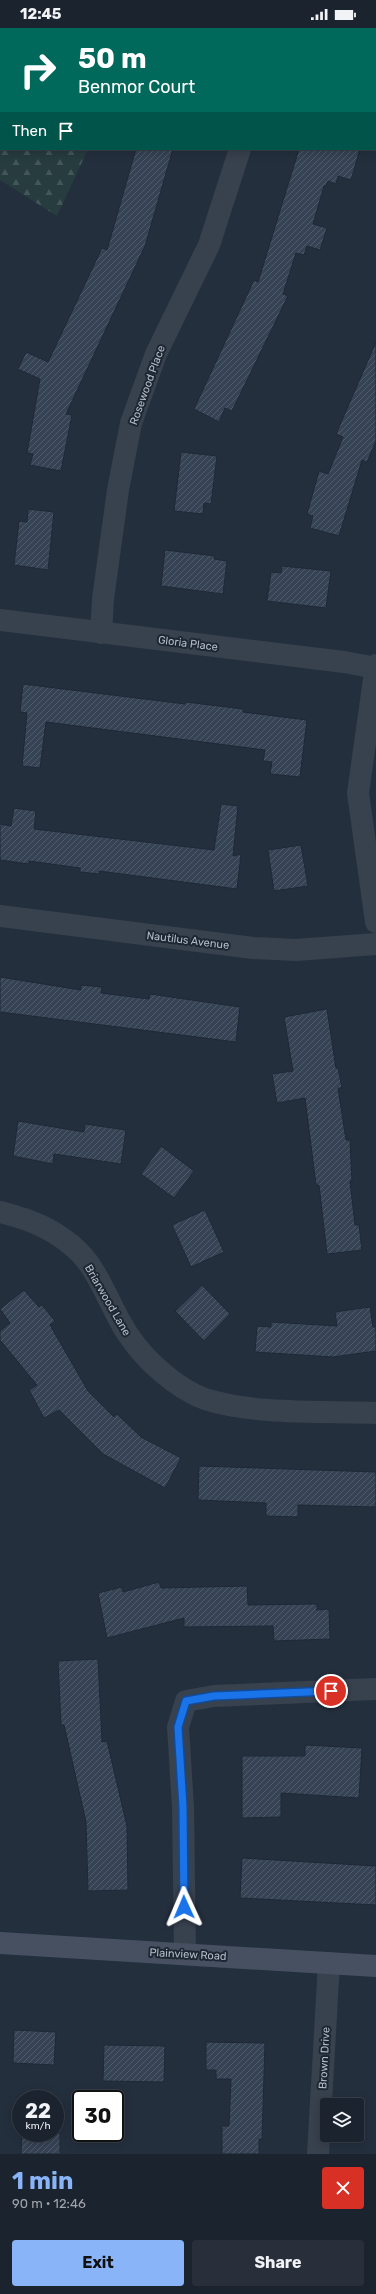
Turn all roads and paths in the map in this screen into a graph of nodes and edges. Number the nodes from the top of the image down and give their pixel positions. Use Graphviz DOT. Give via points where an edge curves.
graph roads {
  1 [pos="240,150"];
  2 [pos="0,620"];
  3 [pos="101,633"];
  4 [pos="376,667"];
  5 [pos="0,916"];
  6 [pos="376,922"];
  7 [pos="376,944"];
  8 [pos="0,1212"];
  9 [pos="376,1412"];
  10 [pos="375,1689"];
  11 [pos="0,1943"];
  12 [pos="185,1953"];
  13 [pos="329,1963"];
  14 [pos="376,1966"];
  15 [pos="318,2154"];
  1 -- 3 [label="street, Rosewood Place" via="208,244 156,354 131,423 118,490 103,599"];
  2 -- 3 [label="street, Gloria Place"];
  3 -- 4 [label="street, Gloria Place"];
  4 -- 6 [label="street" via="358,793"];
  5 -- 7 [label="street, Nautilus Avenue" via="253,948 296,950"];
  8 -- 9 [label="street, Briarwood Lane" via="33,1221 58,1235 80,1254 106,1293 129,1336 169,1380 204,1398 252,1408"];
  10 -- 12 [label="street" via="214,1696 186,1701 178,1727 183,1807"];
  11 -- 12 [label="main road, Plainview Road"];
  12 -- 13 [label="main road, Plainview Road"];
  13 -- 14 [label="main road, Plainview Road"];
  13 -- 15 [label="street, Brown Drive"];
}
